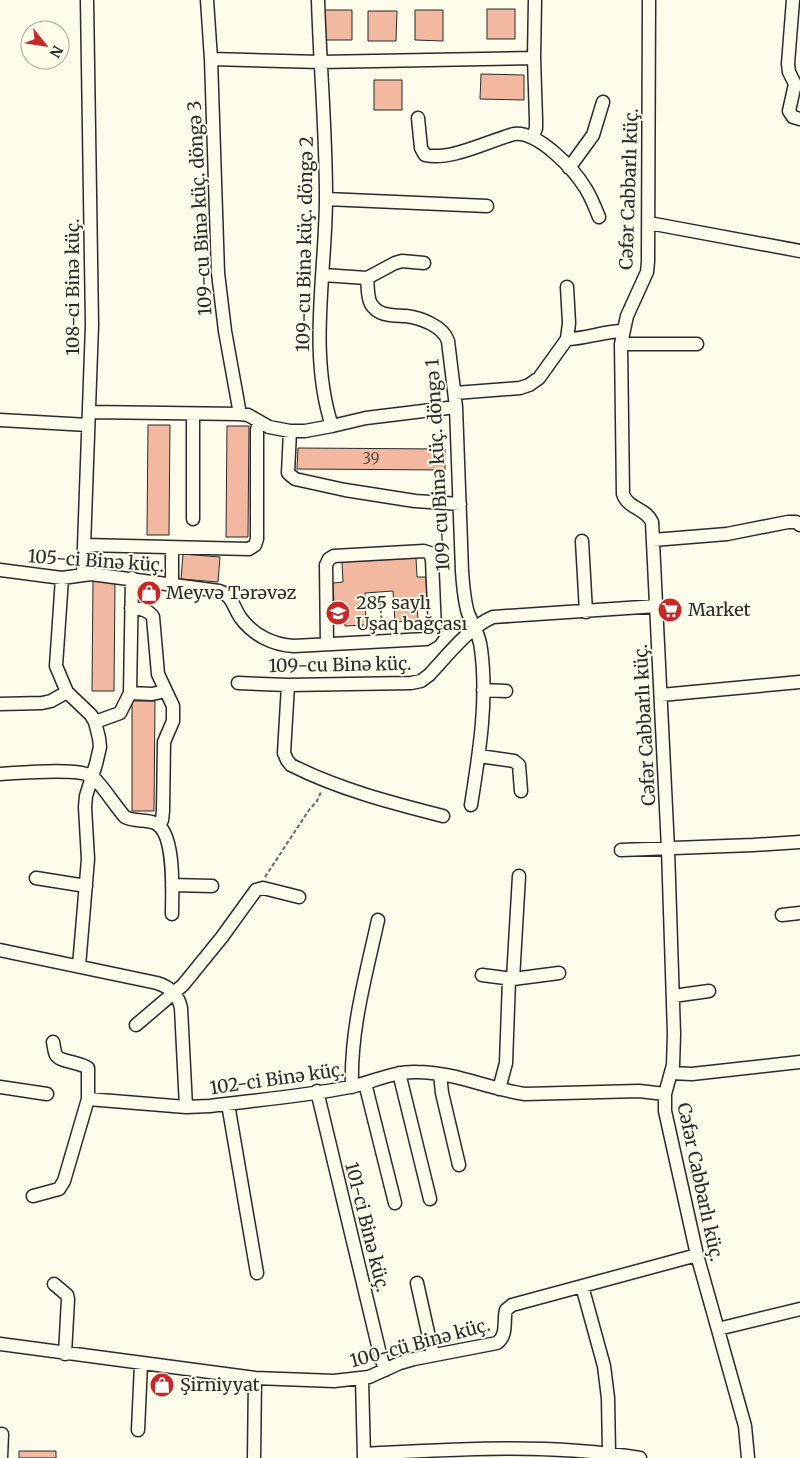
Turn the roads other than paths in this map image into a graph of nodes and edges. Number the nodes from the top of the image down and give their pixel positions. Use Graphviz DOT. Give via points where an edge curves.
graph roads {
  1 [pos="88,0"];
  2 [pos="206,0"];
  3 [pos="318,0"];
  4 [pos="535,0"];
  5 [pos="649,0"];
  6 [pos="793,0"];
  7 [pos="534,58"];
  8 [pos="211,59"];
  9 [pos="320,62"];
  10 [pos="603,102"];
  11 [pos="418,118"];
  12 [pos="800,119"];
  13 [pos="533,137"];
  14 [pos="569,168"];
  15 [pos="326,199"];
  16 [pos="487,206"];
  17 [pos="599,217"];
  18 [pos="649,223"];
  19 [pos="800,251"];
  20 [pos="424,263"];
  21 [pos="323,275"];
  22 [pos="367,278"];
  23 [pos="567,287"];
  24 [pos="622,331"];
  25 [pos="567,339"];
  26 [pos="621,344"];
  27 [pos="697,344"];
  28 [pos="455,393"];
  29 [pos="456,407"];
  30 [pos="89,412"];
  31 [pos="193,414"];
  32 [pos="240,414"];
  33 [pos="0,420"];
  34 [pos="259,422"];
  35 [pos="88,425"];
  36 [pos="332,426"];
  37 [pos="290,431"];
  38 [pos="460,504"];
  39 [pos="193,519"];
  40 [pos="800,525"];
  41 [pos="653,540"];
  42 [pos="582,541"];
  43 [pos="85,545"];
  44 [pos="172,548"];
  45 [pos="0,570"];
  46 [pos="83,574"];
  47 [pos="62,578"];
  48 [pos="132,578"];
  49 [pos="172,584"];
  50 [pos="657,606"];
  51 [pos="131,608"];
  52 [pos="586,612"];
  53 [pos="475,628"];
  54 [pos="327,644"];
  55 [pos="800,682"];
  56 [pos="238,683"];
  57 [pos="288,685"];
  58 [pos="483,690"];
  59 [pos="506,690"];
  60 [pos="166,691"];
  61 [pos="67,692"];
  62 [pos="130,694"];
  63 [pos="661,694"];
  64 [pos="0,704"];
  65 [pos="94,722"];
  66 [pos="479,756"];
  67 [pos="0,774"];
  68 [pos="93,777"];
  69 [pos="521,791"];
  70 [pos="471,805"];
  71 [pos="443,816"];
  72 [pos="159,826"];
  73 [pos="800,842"];
  74 [pos="668,849"];
  75 [pos="621,850"];
  76 [pos="519,876"];
  77 [pos="36,878"];
  78 [pos="172,885"];
  79 [pos="86,886"];
  80 [pos="212,886"];
  81 [pos="299,897"];
  82 [pos="800,913"];
  83 [pos="172,914"];
  84 [pos="782,915"];
  85 [pos="378,920"];
  86 [pos="0,950"];
  87 [pos="78,966"];
  88 [pos="559,973"];
  89 [pos="482,975"];
  90 [pos="513,978"];
  91 [pos="709,992"];
  92 [pos="175,993"];
  93 [pos="673,996"];
  94 [pos="136,1025"];
  95 [pos="53,1042"];
  96 [pos="800,1062"];
  97 [pos="399,1073"];
  98 [pos="671,1073"];
  99 [pos="440,1074"];
  100 [pos="364,1082"];
  101 [pos="352,1086"];
  102 [pos="0,1087"];
  103 [pos="499,1089"];
  104 [pos="317,1091"];
  105 [pos="47,1094"];
  106 [pos="665,1094"];
  107 [pos="88,1099"];
  108 [pos="228,1104"];
  109 [pos="186,1107"];
  110 [pos="459,1165"];
  111 [pos="33,1196"];
  112 [pos="430,1199"];
  113 [pos="395,1203"];
  114 [pos="697,1255"];
  115 [pos="257,1273"];
  116 [pos="416,1283"];
  117 [pos="54,1284"];
  118 [pos="582,1286"];
  119 [pos="800,1309"];
  120 [pos="718,1329"];
  121 [pos="0,1344"];
  122 [pos="65,1354"];
  123 [pos="433,1355"];
  124 [pos="141,1364"];
  125 [pos="385,1370"];
  126 [pos="255,1378"];
  127 [pos="362,1379"];
  128 [pos="138,1430"];
  129 [pos="2,1434"];
  130 [pos="505,1453"];
  131 [pos="603,1454"];
  132 [pos="364,1456"];
  133 [pos="1,1458"];
  134 [pos="254,1458"];
  135 [pos="640,1458"];
  136 [pos="748,1458"];
  1 -- 30 [label="street, 108-ci Binə küç." via="92,325"];
  2 -- 8 [label="street, 109-cu Binə küç. döngə 3"];
  3 -- 9 [label="street, 109-cu Binə küç. döngə 2"];
  4 -- 7 [label="street"];
  5 -- 18 [label="street, Cəfər Cabbarlı küç."];
  6 -- 12 [label="street" via="788,64 795,84 789,111"];
  7 -- 9 [label="street"];
  7 -- 13 [label="street" via="536,128"];
  8 -- 9 [label="street"];
  8 -- 32 [label="street, 109-cu Binə küç. döngə 3" via="218,273"];
  9 -- 15 [label="street, 109-cu Binə küç. döngə 2"];
  10 -- 14 [label="street" via="593,135"];
  11 -- 13 [label="street" via="421,148 425,155 435,157 456,154 514,134"];
  13 -- 14 [label="street"];
  14 -- 17 [label="street" via="586,190"];
  15 -- 16 [label="street"];
  15 -- 21 [label="street, 109-cu Binə küç. döngə 2"];
  18 -- 19 [label="street"];
  18 -- 24 [label="street, Cəfər Cabbarlı küç." via="647,272"];
  20 -- 22 [label="street" via="402,261"];
  21 -- 22 [label="street"];
  21 -- 36 [label="street, 109-cu Binə küç. döngə 2" via="320,346 326,408"];
  22 -- 28 [label="street, 109-cu Binə küç. döngə 1" via="371,304 381,313 420,319 446,335"];
  23 -- 25 [label="street"];
  24 -- 25 [label="street"];
  24 -- 26 [label="street, Cəfər Cabbarlı küç."];
  25 -- 28 [label="street" via="545,372 529,385"];
  26 -- 27 [label="street"];
  26 -- 41 [label="street, Cəfər Cabbarlı küç." via="623,494 625,501 650,517"];
  28 -- 29 [label="street, 109-cu Binə küç. döngə 1"];
  29 -- 36 [label="street" via="366,418"];
  29 -- 38 [label="street, 109-cu Binə küç. döngə 1"];
  30 -- 31 [label="street"];
  30 -- 35 [label="street, 108-ci Binə küç."];
  31 -- 32 [label="street"];
  31 -- 39 [label="street"];
  32 -- 34 [label="street"];
  33 -- 35 [label="street"];
  34 -- 37 [label="street"];
  34 -- 44 [label="street" via="255,545 249,549"];
  35 -- 43 [label="street, 108-ci Binə küç."];
  36 -- 37 [label="street"];
  37 -- 38 [label="street" via="288,473 295,479 415,501"];
  38 -- 53 [label="street, 109-cu Binə küç. döngə 1" via="465,598"];
  40 -- 41 [label="street" via="788,522 727,534"];
  41 -- 50 [label="street, Cəfər Cabbarlı küç."];
  42 -- 52 [label="street"];
  43 -- 44 [label="street"];
  43 -- 46 [label="street, 108-ci Binə küç."];
  44 -- 49 [label="street"];
  45 -- 47 [label="street, 105-ci Binə küç."];
  46 -- 47 [label="street, 105-ci Binə küç."];
  46 -- 48 [label="street, 105-ci Binə küç."];
  47 -- 61 [label="street" via="56,666"];
  48 -- 49 [label="street, 105-ci Binə küç."];
  48 -- 51 [label="street"];
  49 -- 54 [label="street, 105-ci Binə küç." via="226,593 250,628 273,643 294,646"];
  50 -- 52 [label="street, 109-cu Binə küç."];
  50 -- 63 [label="street, Cəfər Cabbarlı küç."];
  51 -- 60 [label="street" via="145,610 153,617 158,674"];
  51 -- 62 [label="street"];
  52 -- 53 [label="street, 109-cu Binə küç." via="493,617"];
  53 -- 57 [label="street, 109-cu Binə küç." via="421,681"];
  53 -- 58 [label="street, 109-cu Binə küç. döngə 1" via="482,651"];
  54 -- 54 [label="street" via="326,565 329,559 334,556 415,551 430,554 435,630 431,636 426,639"];
  55 -- 63 [label="street"];
  56 -- 57 [label="street, 109-cu Binə küç."];
  57 -- 71 [label="street" via="284,753 292,765 327,780"];
  58 -- 59 [label="street"];
  58 -- 66 [label="street, 109-cu Binə küç. döngə 1"];
  60 -- 62 [label="street"];
  60 -- 72 [label="street" via="172,699 174,713 164,742 163,811"];
  61 -- 64 [label="street" via="42,703"];
  61 -- 65 [label="street"];
  62 -- 65 [label="street" via="120,712"];
  63 -- 74 [label="street, Cəfər Cabbarlı küç."];
  65 -- 68 [label="street" via="100,747"];
  66 -- 69 [label="street" via="514,761 519,765"];
  66 -- 70 [label="street, 109-cu Binə küç. döngə 1"];
  67 -- 68 [label="street" via="72,771"];
  68 -- 72 [label="street" via="124,817 154,822"];
  68 -- 79 [label="street" via="85,807"];
  72 -- 78 [label="street" via="168,841"];
  73 -- 74 [label="street"];
  74 -- 75 [label="street"];
  74 -- 93 [label="street, Cəfər Cabbarlı küç."];
  76 -- 90 [label="street"];
  77 -- 79 [label="street"];
  78 -- 80 [label="street"];
  78 -- 83 [label="street"];
  79 -- 87 [label="street"];
  81 -- 92 [label="street" via="262,888 256,890"];
  82 -- 84 [label="street"];
  85 -- 101 [label="street" via="353,1040"];
  86 -- 87 [label="street"];
  87 -- 92 [label="street" via="157,983"];
  88 -- 90 [label="street"];
  89 -- 90 [label="street"];
  90 -- 103 [label="street" via="509,980 506,1063"];
  91 -- 93 [label="street"];
  92 -- 94 [label="street"];
  92 -- 109 [label="street, 102-ci Binə küç." via="180,1008"];
  93 -- 98 [label="street, Cəfər Cabbarlı küç." via="674,1054"];
  95 -- 107 [label="street" via="59,1059 88,1068"];
  96 -- 98 [label="street" via="692,1074"];
  97 -- 99 [label="street, 102-ci Binə küç."];
  97 -- 100 [label="street, 102-ci Binə küç."];
  97 -- 112 [label="street"];
  98 -- 106 [label="street, Cəfər Cabbarlı küç."];
  99 -- 103 [label="street, 102-ci Binə küç."];
  99 -- 110 [label="street"];
  100 -- 101 [label="street, 102-ci Binə küç."];
  100 -- 113 [label="street"];
  101 -- 104 [label="street, 102-ci Binə küç."];
  102 -- 105 [label="street"];
  103 -- 106 [label="street, 102-ci Binə küç." via="532,1094 639,1091"];
  104 -- 108 [label="street, 102-ci Binə küç."];
  104 -- 125 [label="street, 101-ci Binə küç."];
  106 -- 114 [label="street, Cəfər Cabbarlı küç." via="665,1111"];
  107 -- 109 [label="street"];
  107 -- 111 [label="street" via="64,1181 59,1189"];
  108 -- 109 [label="street, 102-ci Binə küç."];
  108 -- 115 [label="street"];
  114 -- 118 [label="street, 100-cü Binə küç."];
  114 -- 120 [label="street, Cəfər Cabbarlı küç."];
  116 -- 123 [label="street"];
  117 -- 122 [label="street" via="68,1299"];
  118 -- 123 [label="street, 100-cü Binə küç." via="512,1305 504,1318 505,1334 497,1343"];
  118 -- 131 [label="street" via="604,1366 608,1398"];
  119 -- 120 [label="street"];
  120 -- 136 [label="street, Cəfər Cabbarlı küç." via="745,1426"];
  121 -- 122 [label="street, 100-cü Binə küç."];
  122 -- 124 [label="street, 100-cü Binə küç."];
  123 -- 125 [label="street, 100-cü Binə küç."];
  124 -- 126 [label="street, 100-cü Binə küç."];
  124 -- 128 [label="street"];
  125 -- 127 [label="street, 100-cü Binə küç."];
  126 -- 127 [label="street, 100-cü Binə küç." via="334,1382"];
  126 -- 134 [label="street"];
  127 -- 132 [label="street"];
  129 -- 133 [label="street"];
  130 -- 131 [label="street" via="544,1448"];
  130 -- 132 [label="street"];
  131 -- 135 [label="street"];
}
